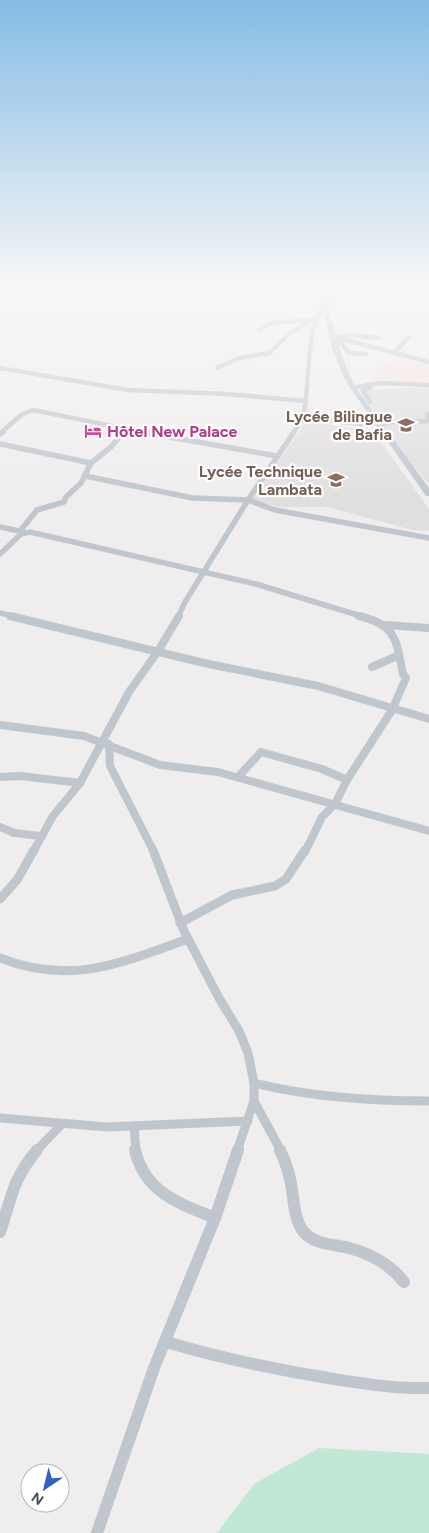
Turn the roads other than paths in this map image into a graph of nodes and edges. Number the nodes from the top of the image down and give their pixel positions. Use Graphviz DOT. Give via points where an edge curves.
graph roads {
  1 [pos="239,360"];
  2 [pos="310,360"];
  3 [pos="339,360"];
  4 [pos="0,368"];
  5 [pos="217,368"];
  6 [pos="379,383"];
  7 [pos="429,386"];
  8 [pos="353,388"];
  9 [pos="305,401"];
  10 [pos="370,402"];
  11 [pos="429,414"];
  12 [pos="303,418"];
  13 [pos="379,424"];
  14 [pos="125,429"];
  15 [pos="0,434"];
  16 [pos="0,444"];
  17 [pos="278,456"];
  18 [pos="90,462"];
  19 [pos="85,476"];
  20 [pos="429,494"];
  21 [pos="248,500"];
  22 [pos="0,527"];
  23 [pos="23,531"];
  24 [pos="429,538"];
  25 [pos="0,554"];
  26 [pos="203,572"];
  27 [pos="0,613"];
  28 [pos="386,625"];
  29 [pos="429,628"];
  30 [pos="158,651"];
  31 [pos="399,655"];
  32 [pos="372,667"];
  33 [pos="392,710"];
  34 [pos="429,719"];
  35 [pos="0,725"];
  36 [pos="105,743"];
  37 [pos="0,777"];
  38 [pos="238,777"];
  39 [pos="348,780"];
  40 [pos="80,783"];
  41 [pos="335,804"];
  42 [pos="0,827"];
  43 [pos="429,831"];
  44 [pos="40,836"];
  45 [pos="0,900"];
  46 [pos="180,923"];
  47 [pos="188,939"];
  48 [pos="0,958"];
  49 [pos="254,1082"];
  50 [pos="254,1101"];
  51 [pos="429,1101"];
  52 [pos="0,1118"];
  53 [pos="248,1121"];
  54 [pos="61,1125"];
  55 [pos="134,1126"];
  56 [pos="215,1218"];
  57 [pos="0,1232"];
  58 [pos="404,1282"];
  59 [pos="166,1342"];
  60 [pos="429,1388"];
  61 [pos="97,1533"];
  1 -- 5 [label="street"];
  2 -- 9 [label="street"];
  3 -- 8 [label="main road"];
  4 -- 9 [label="street" via="128,390"];
  6 -- 7 [label="street"];
  6 -- 8 [label="street"];
  6 -- 10 [label="street" via="363,391"];
  8 -- 13 [label="main road"];
  9 -- 12 [label="street"];
  11 -- 13 [label="street" via="428,421"];
  12 -- 13 [label="street"];
  12 -- 17 [label="street"];
  13 -- 20 [label="main road"];
  14 -- 15 [label="street" via="33,410"];
  14 -- 17 [label="street"];
  14 -- 18 [label="street" via="110,447"];
  16 -- 18 [label="street"];
  17 -- 21 [label="street"];
  18 -- 19 [label="street"];
  19 -- 21 [label="street" via="194,498"];
  19 -- 23 [label="street" via="64,502 37,510"];
  21 -- 24 [label="street" via="275,510"];
  21 -- 26 [label="street"];
  22 -- 23 [label="street"];
  23 -- 25 [label="street"];
  23 -- 26 [label="street"];
  26 -- 28 [label="street" via="256,584"];
  26 -- 30 [label="street"];
  27 -- 30 [label="street"];
  28 -- 29 [label="street" via="408,624"];
  28 -- 31 [label="street" via="397,644"];
  30 -- 33 [label="street" via="318,686"];
  30 -- 36 [label="street" via="129,692"];
  31 -- 32 [label="street"];
  31 -- 33 [label="street" via="406,678"];
  33 -- 34 [label="street"];
  33 -- 39 [label="street"];
  35 -- 36 [label="street" via="84,736"];
  36 -- 38 [label="street" via="173,768 202,769"];
  36 -- 40 [label="street"];
  36 -- 46 [label="street" via="110,766 149,839"];
  37 -- 40 [label="street"];
  38 -- 39 [label="street" via="261,752"];
  38 -- 41 [label="street"];
  39 -- 41 [label="street"];
  40 -- 44 [label="street"];
  41 -- 43 [label="street"];
  41 -- 46 [label="street" via="322,817 299,861 281,884 232,895"];
  42 -- 44 [label="street" via="14,833"];
  44 -- 45 [label="street" via="17,880"];
  46 -- 47 [label="street"];
  47 -- 48 [label="street" via="102,968 78,971 24,969"];
  47 -- 49 [label="street" via="239,1031"];
  49 -- 50 [label="street"];
  49 -- 51 [label="street" via="280,1090"];
  50 -- 53 [label="street"];
  50 -- 58 [label="street" via="283,1153 297,1218 304,1231 324,1244 355,1250 390,1265"];
  52 -- 54 [label="street"];
  53 -- 55 [label="street"];
  53 -- 56 [label="street"];
  54 -- 55 [label="street"];
  54 -- 57 [label="street" via="35,1150 23,1168 10,1196"];
  55 -- 56 [label="street" via="136,1153 145,1178 162,1195"];
  56 -- 59 [label="street"];
  59 -- 60 [label="street" via="230,1360 297,1373"];
  59 -- 61 [label="street" via="142,1400"];
}
